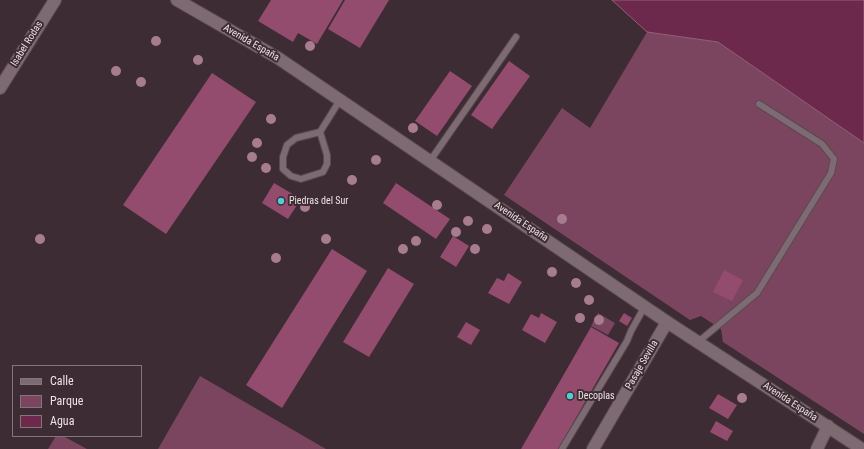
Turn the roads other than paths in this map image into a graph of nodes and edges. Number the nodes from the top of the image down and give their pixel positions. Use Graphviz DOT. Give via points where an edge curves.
graph roads {
  1 [pos="55,0"];
  2 [pos="181,1"];
  3 [pos="516,37"];
  4 [pos="0,88"];
  5 [pos="340,100"];
  6 [pos="759,104"];
  7 [pos="320,132"];
  8 [pos="430,161"];
  9 [pos="645,306"];
  10 [pos="667,322"];
  11 [pos="698,342"];
  12 [pos="828,426"];
  13 [pos="562,449"];
  14 [pos="594,449"];
  15 [pos="817,449"];
  16 [pos="862,449"];
  1 -- 4 [label="main road, Isabel Rodas"];
  2 -- 5 [label="main road, Avenida España" via="278,58"];
  3 -- 8 [label="lane"];
  5 -- 7 [label="lane"];
  5 -- 8 [label="main road, Avenida España"];
  6 -- 11 [label="lane" via="822,144 834,159 831,173 757,293"];
  7 -- 7 [label="lane" via="296,138 287,145 283,169 291,176 301,179 323,172 327,164 327,155"];
  8 -- 9 [label="main road, Avenida España"];
  9 -- 10 [label="main road, Avenida España"];
  9 -- 13 [label="lane" via="628,341"];
  10 -- 11 [label="main road, Avenida España"];
  10 -- 14 [label="main road, Pasaje Sevilla"];
  11 -- 12 [label="main road, Avenida España"];
  12 -- 15 [label="main road"];
  12 -- 16 [label="main road, Avenida España"];
}
